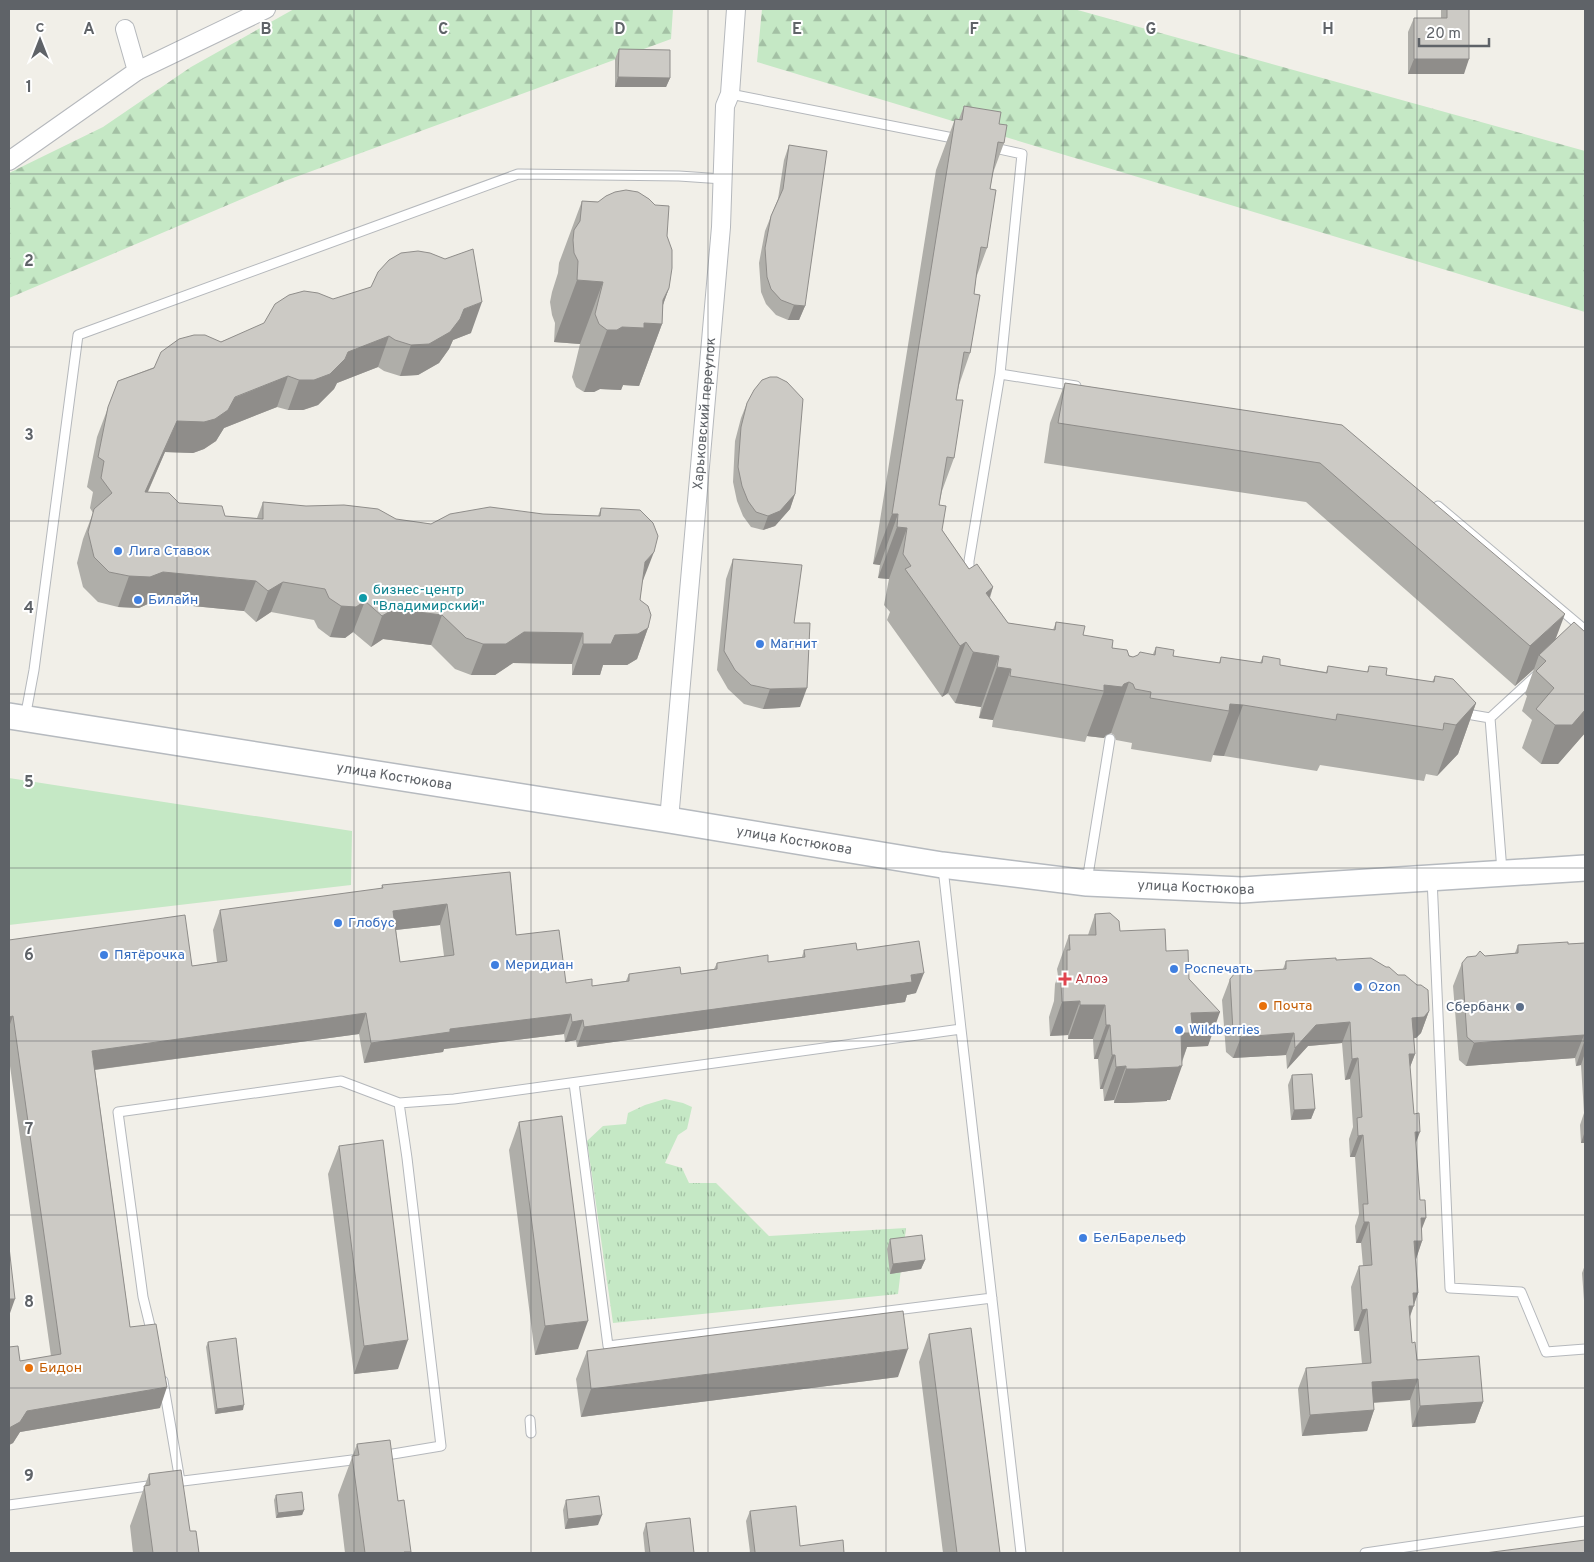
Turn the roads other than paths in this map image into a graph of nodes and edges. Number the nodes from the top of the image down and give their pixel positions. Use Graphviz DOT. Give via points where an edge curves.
graph roads {
  1 [pos="266,9"];
  2 [pos="736,9"];
  3 [pos="125,29"];
  4 [pos="138,71"];
  5 [pos="730,94"];
  6 [pos="965,141"];
  7 [pos="984,145"];
  8 [pos="9,162"];
  9 [pos="723,179"];
  10 [pos="1000,374"];
  11 [pos="1087,388"];
  12 [pos="1433,502"];
  13 [pos="969,587"];
  14 [pos="1585,630"];
  15 [pos="1578,637"];
  16 [pos="1541,671"];
  17 [pos="1452,712"];
  18 [pos="17,717"];
  19 [pos="1490,718"];
  20 [pos="1110,739"];
  21 [pos="670,820"];
  22 [pos="942,865"];
  23 [pos="1585,868"];
  24 [pos="1503,873"];
  25 [pos="1432,878"];
  26 [pos="1087,883"];
  27 [pos="961,1029"];
  28 [pos="574,1083"];
  29 [pos="399,1103"];
  30 [pos="992,1298"];
  31 [pos="154,1342"];
  32 [pos="1585,1349"];
  33 [pos="161,1369"];
  34 [pos="530,1420"];
  35 [pos="531,1432"];
  36 [pos="375,1457"];
  37 [pos="365,1458"];
  38 [pos="180,1481"];
  39 [pos="9,1505"];
  40 [pos="1585,1521"];
  41 [pos="1021,1553"];
  42 [pos="1365,1553"];
  1 -- 4 [label="street"];
  2 -- 5 [label="street, Харьковский переулок"];
  3 -- 4 [label="street"];
  4 -- 8 [label="street"];
  5 -- 6 [label="lane"];
  5 -- 9 [label="street, Харьковский переулок" via="725,106"];
  7 -- 10 [label="lane" via="1022,154"];
  9 -- 18 [label="lane" via="518,174 78,336 34,670"];
  9 -- 21 [label="street, Харьковский переулок"];
  10 -- 11 [label="lane"];
  10 -- 13 [label="lane" via="969,561"];
  12 -- 14 [label="lane"];
  14 -- 15 [label="lane"];
  16 -- 19 [label="lane"];
  17 -- 19 [label="lane"];
  18 -- 21 [label="main road, улица Костюкова"];
  19 -- 24 [label="lane"];
  20 -- 26 [label="lane"];
  21 -- 22 [label="main road, улица Костюкова"];
  22 -- 26 [label="main road, улица Костюкова"];
  22 -- 27 [label="lane"];
  23 -- 24 [label="main road, улица Костюкова"];
  24 -- 25 [label="main road, улица Костюкова"];
  25 -- 26 [label="main road, улица Костюкова" via="1242,890"];
  25 -- 32 [label="lane" via="1450,1288 1520,1292 1546,1352"];
  27 -- 28 [label="lane"];
  27 -- 30 [label="lane"];
  28 -- 29 [label="lane"];
  28 -- 30 [label="lane" via="608,1346"];
  29 -- 31 [label="lane" via="341,1081 118,1112 143,1297"];
  29 -- 36 [label="lane" via="441,1446"];
  30 -- 41 [label="lane"];
  33 -- 38 [label="lane"];
  34 -- 35 [label="lane"];
  37 -- 38 [label="lane"];
  38 -- 39 [label="lane"];
  40 -- 42 [label="lane"];
}
